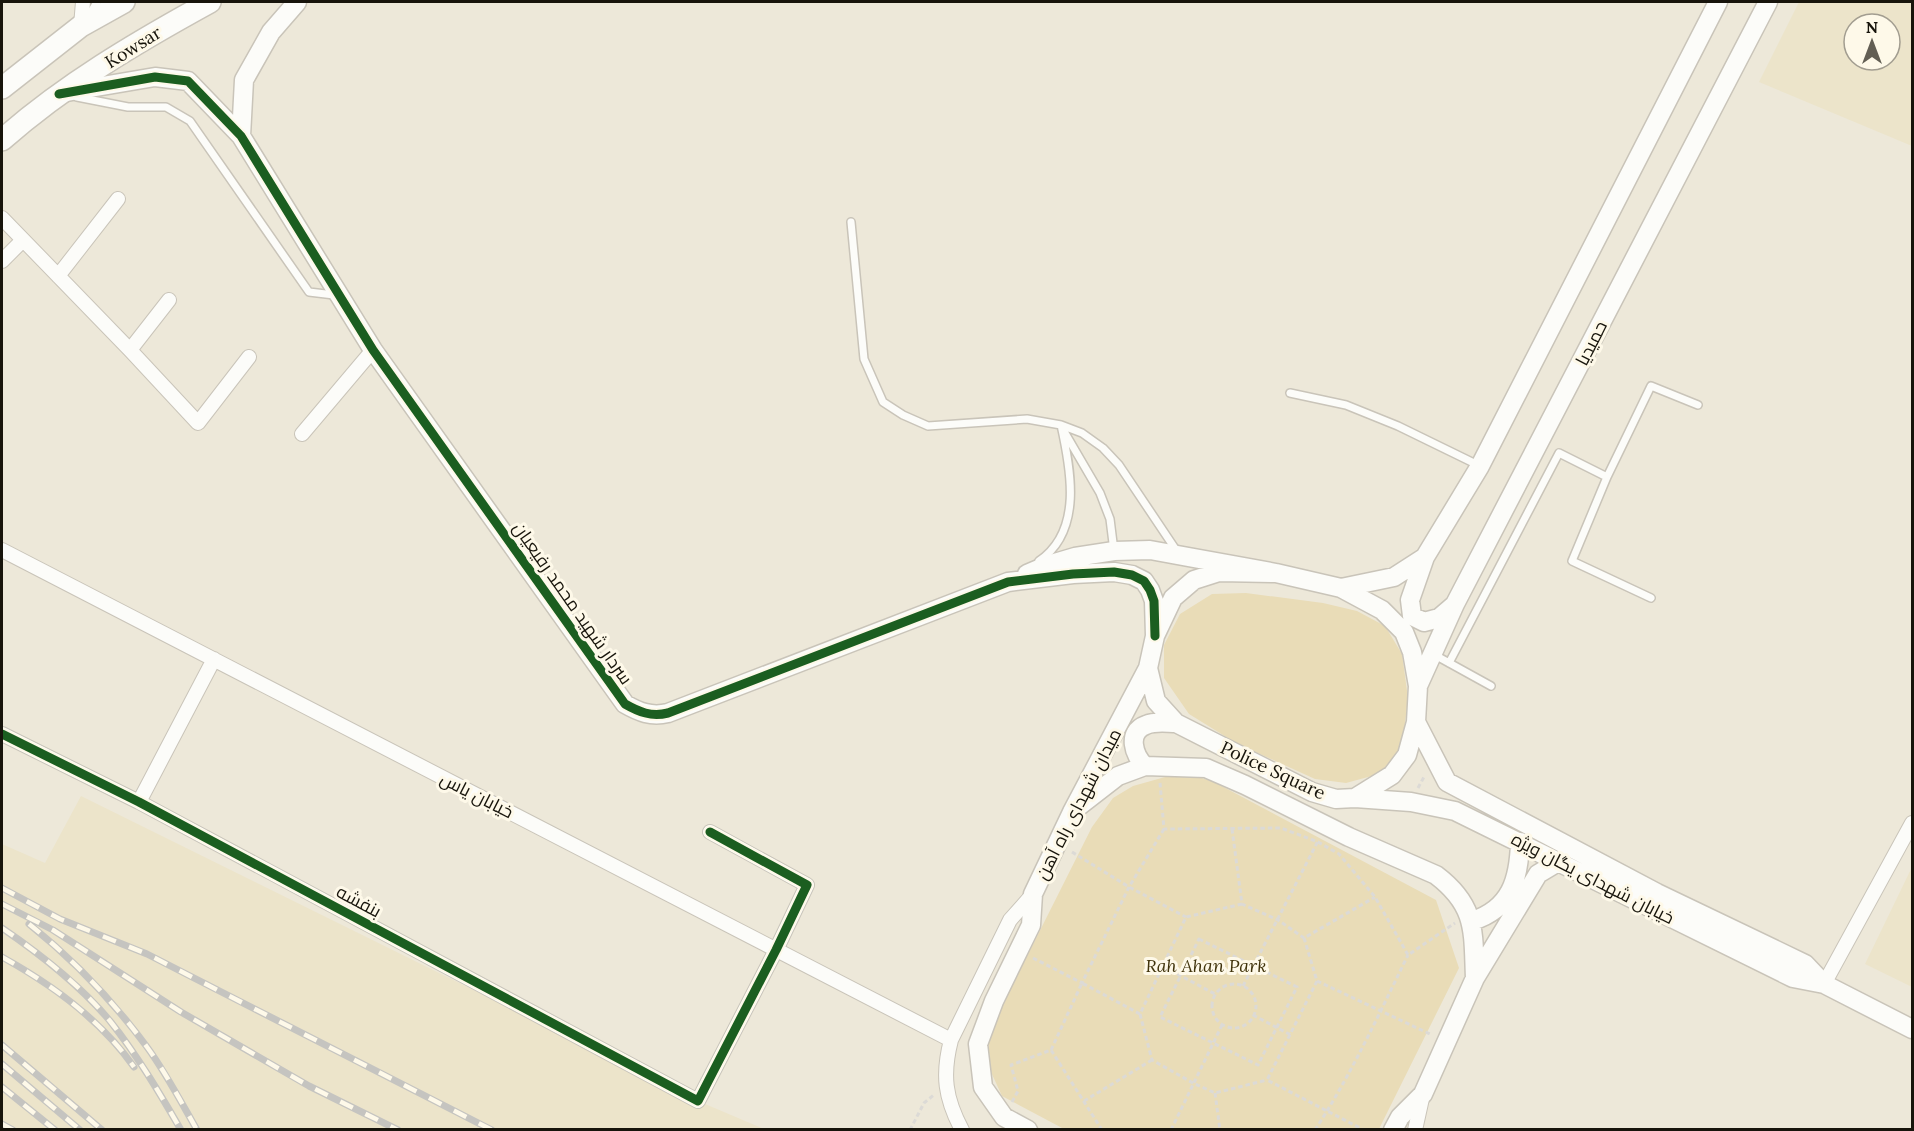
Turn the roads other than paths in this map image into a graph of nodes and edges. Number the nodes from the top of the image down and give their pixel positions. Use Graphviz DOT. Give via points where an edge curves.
graph roads {
  1 [pos="83,2"];
  2 [pos="97,2"];
  3 [pos="124,2"];
  4 [pos="210,2"];
  5 [pos="297,2"];
  6 [pos="1718,2"];
  7 [pos="1768,2"];
  8 [pos="81,26"];
  9 [pos="2,87"];
  10 [pos="59,94"];
  11 [pos="242,136"];
  12 [pos="2,140"];
  13 [pos="118,199"];
  14 [pos="2,218"];
  15 [pos="851,222"];
  16 [pos="23,240"];
  17 [pos="2,261"];
  18 [pos="58,276"];
  19 [pos="340,296"];
  20 [pos="169,300"];
  21 [pos="130,350"];
  22 [pos="373,350"];
  23 [pos="249,357"];
  24 [pos="1290,393"];
  25 [pos="1698,405"];
  26 [pos="1061,425"];
  27 [pos="302,434"];
  28 [pos="1480,466"];
  29 [pos="1607,477"];
  30 [pos="2,550"];
  31 [pos="1114,551"];
  32 [pos="1179,554"];
  33 [pos="1425,557"];
  34 [pos="1276,573"];
  35 [pos="1008,582"];
  36 [pos="1341,588"];
  37 [pos="1651,598"];
  38 [pos="1455,604"];
  39 [pos="1155,636"];
  40 [pos="1432,653"];
  41 [pos="214,659"];
  42 [pos="1449,663"];
  43 [pos="1148,668"];
  44 [pos="1418,686"];
  45 [pos="1491,686"];
  46 [pos="1416,722"];
  47 [pos="1176,723"];
  48 [pos="2,734"];
  49 [pos="1152,766"];
  50 [pos="1355,798"];
  51 [pos="139,802"];
  52 [pos="1072,812"];
  53 [pos="1912,823"];
  54 [pos="710,832"];
  55 [pos="1520,842"];
  56 [pos="1558,862"];
  57 [pos="1033,894"];
  58 [pos="1470,917"];
  59 [pos="776,950"];
  60 [pos="1475,978"];
  61 [pos="1824,984"];
  62 [pos="1912,1029"];
  63 [pos="951,1040"];
  64 [pos="1423,1094"];
  65 [pos="962,1130"];
  66 [pos="1028,1130"];
  67 [pos="1393,1130"];
  68 [pos="1415,1130"];
  1 -- 8 [label="street"];
  2 -- 8 [label="lane"];
  3 -- 8 [label="main road"];
  4 -- 10 [label="main road, Kowsar" via="144,38"];
  5 -- 11 [label="main road" via="271,32 244,80"];
  6 -- 28 [label="main road"];
  7 -- 38 [label="main road, حمیدیا"];
  8 -- 9 [label="main road"];
  10 -- 11 [label="main road, سردار شهید محمد رفیعیان" via="155,77 188,81"];
  10 -- 12 [label="main road, Kowsar"];
  10 -- 19 [label="lane" via="128,106 166,107 190,121 309,292"];
  11 -- 19 [label="main road, سردار شهید محمد رفیعیان"];
  13 -- 18 [label="street"];
  14 -- 16 [label="street"];
  15 -- 26 [label="lane" via="864,359 883,402 928,426 1027,419"];
  16 -- 17 [label="street"];
  16 -- 18 [label="street"];
  18 -- 21 [label="street"];
  19 -- 22 [label="main road, سردار شهید محمد رفیعیان"];
  20 -- 21 [label="street"];
  21 -- 23 [label="street" via="198,423"];
  22 -- 27 [label="street"];
  22 -- 35 [label="main road, سردار شهید محمد رفیعیان" via="625,704 639,712 656,716 668,713"];
  24 -- 28 [label="lane" via="1346,405"];
  25 -- 29 [label="lane" via="1651,386"];
  26 -- 31 [label="lane" via="1100,493 1110,519"];
  26 -- 32 [label="lane" via="1082,433 1119,465"];
  26 -- 35 [label="lane" via="1070,465 1066,526 1050,553"];
  28 -- 33 [label="main road"];
  29 -- 37 [label="lane" via="1572,561"];
  29 -- 42 [label="lane" via="1559,453"];
  30 -- 41 [label="street, خیابان یاس"];
  31 -- 32 [label="main road"];
  31 -- 35 [label="main road" via="1075,556"];
  32 -- 34 [label="main road"];
  33 -- 36 [label="main road" via="1394,578"];
  33 -- 38 [label="main road" via="1410,600 1412,616 1424,622 1439,618"];
  34 -- 36 [label="main road, Police Square"];
  34 -- 39 [label="main road, Police Square" via="1219,572 1194,580 1173,598"];
  35 -- 39 [label="main road, سردار شهید محمد رفیعیان" via="1073,574 1132,575 1144,581 1150,590"];
  36 -- 44 [label="main road, Police Square" via="1382,609 1404,632"];
  38 -- 40 [label="main road, حمیدیا"];
  39 -- 43 [label="main road, Police Square"];
  40 -- 42 [label="lane"];
  40 -- 44 [label="main road, حمیدیا"];
  41 -- 51 [label="street"];
  41 -- 59 [label="street, خیابان یاس"];
  42 -- 45 [label="lane"];
  43 -- 47 [label="main road, Police Square" via="1156,701"];
  43 -- 52 [label="main road, میدان شهدای راه آهن"];
  44 -- 46 [label="main road, Police Square"];
  46 -- 50 [label="main road, Police Square" via="1407,755 1392,775"];
  46 -- 61 [label="main road, خیابان شهدای یگان ویژه" via="1447,782 1657,894 1805,964"];
  47 -- 49 [label="main road" via="1142,726 1135,736 1135,754"];
  47 -- 50 [label="main road, Police Square" via="1312,792 1335,799"];
  48 -- 51 [label="street, بنفشه"];
  49 -- 52 [label="main road" via="1118,776"];
  49 -- 58 [label="main road" via="1206,768 1245,785 1321,834 1436,875 1453,890"];
  50 -- 55 [label="main road, خیابان شهدای یگان ویژه" via="1411,802 1455,811"];
  51 -- 59 [label="street, بنفشه" via="698,1101"];
  52 -- 57 [label="main road, میدان شهدای راه آهن"];
  53 -- 61 [label="street"];
  54 -- 59 [label="street" via="807,885"];
  55 -- 56 [label="main road, خیابان شهدای یگان ویژه"];
  55 -- 58 [label="main road" via="1520,863 1508,895 1488,916"];
  56 -- 60 [label="main road" via="1538,874"];
  56 -- 61 [label="main road, خیابان شهدای یگان ویژه" via="1793,978"];
  57 -- 63 [label="street" via="1010,920"];
  57 -- 66 [label="main road, میدان شهدای راه آهن" via="1031,925 978,1044 983,1087 1004,1117"];
  58 -- 60 [label="main road"];
  59 -- 63 [label="street, خیابان یاس"];
  60 -- 64 [label="main road"];
  61 -- 62 [label="main road, خیابان شهدای یگان ویژه"];
  63 -- 65 [label="street" via="945,1085"];
  64 -- 67 [label="main road"];
  64 -- 68 [label="street"];
}
